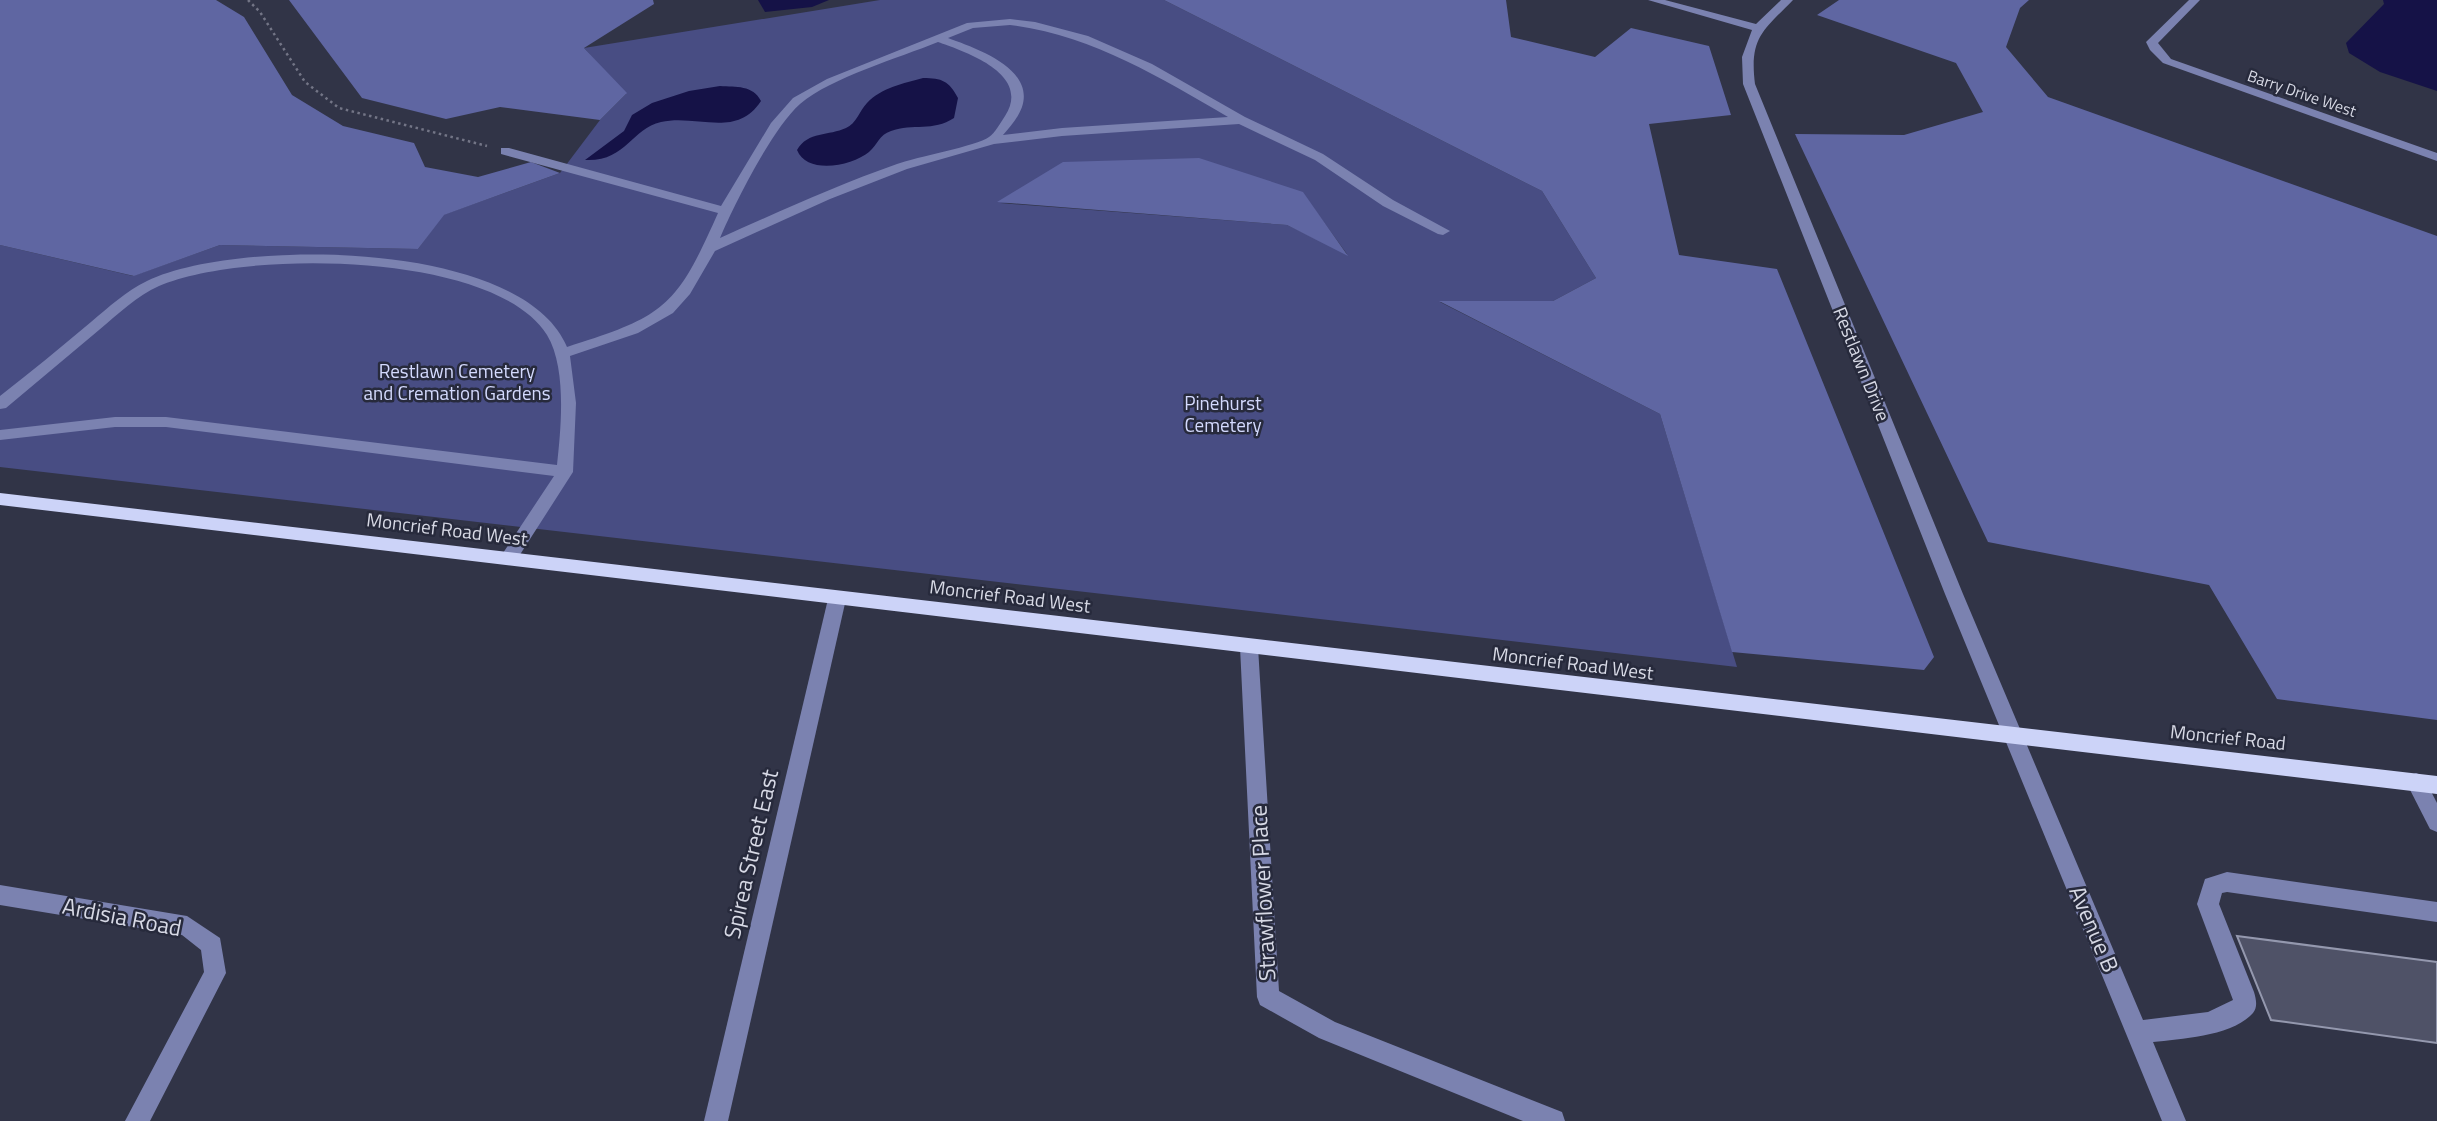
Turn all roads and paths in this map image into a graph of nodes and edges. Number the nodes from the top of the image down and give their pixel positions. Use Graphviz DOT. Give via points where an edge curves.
graph roads {
  1 [pos="248,0"];
  2 [pos="1653,0"];
  3 [pos="1787,0"];
  4 [pos="2195,0"];
  5 [pos="1757,28"];
  6 [pos="937,38"];
  7 [pos="1241,120"];
  8 [pos="993,140"];
  9 [pos="505,151"];
  10 [pos="2437,157"];
  11 [pos="725,211"];
  12 [pos="1443,231"];
  13 [pos="709,248"];
  14 [pos="562,354"];
  15 [pos="0,404"];
  16 [pos="0,435"];
  17 [pos="565,472"];
  18 [pos="0,499"];
  19 [pos="508,559"];
  20 [pos="837,598"];
  21 [pos="1249,647"];
  22 [pos="2014,736"];
  23 [pos="2416,782"];
  24 [pos="2437,785"];
  25 [pos="2437,823"];
  26 [pos="0,895"];
  27 [pos="2437,912"];
  28 [pos="2137,1032"];
  29 [pos="137,1121"];
  30 [pos="716,1121"];
  31 [pos="1553,1121"];
  32 [pos="2174,1121"];
  1 -- 9 [label="path" via="305,82 338,108"];
  2 -- 5 [label="street"];
  3 -- 5 [label="street"];
  4 -- 10 [label="street, Barry Drive West" via="2152,42 2160,55 2179,67"];
  5 -- 22 [label="street, Restlawn Drive" via="1747,55 1749,84"];
  6 -- 7 [label="street" via="971,25 1010,22 1084,38 1148,66"];
  6 -- 8 [label="street" via="977,53 1004,71 1016,87 1017,105"];
  6 -- 11 [label="street" via="831,80 797,101 777,123"];
  7 -- 8 [label="street"];
  7 -- 12 [label="street" via="1319,157 1388,203"];
  8 -- 13 [label="street" via="825,196"];
  9 -- 11 [label="street"];
  11 -- 13 [label="street"];
  13 -- 14 [label="street" via="697,277 667,311 643,327"];
  14 -- 15 [label="street" via="554,334 528,309 489,285 434,269 279,261 221,266 153,284"];
  14 -- 17 [label="street" via="570,427"];
  16 -- 17 [label="street" via="115,422 166,422"];
  17 -- 19 [label="street"];
  18 -- 19 [label="main road, Moncrief Road West"];
  19 -- 20 [label="main road, Moncrief Road West"];
  20 -- 21 [label="main road, Moncrief Road West"];
  20 -- 30 [label="street, Spirea Street East"];
  21 -- 22 [label="main road, Moncrief Road West"];
  21 -- 31 [label="street, Strawflower Place" via="1268,997 1327,1030"];
  22 -- 23 [label="main road, Moncrief Road"];
  22 -- 28 [label="street, Avenue B"];
  23 -- 24 [label="main road, Moncrief Road"];
  23 -- 25 [label="street"];
  26 -- 29 [label="street, Ardisia Road" via="187,926 212,945 215,973"];
  27 -- 28 [label="street" via="2227,882 2213,886 2208,904 2245,1005 2219,1021"];
  28 -- 32 [label="street, Avenue B"];
}
